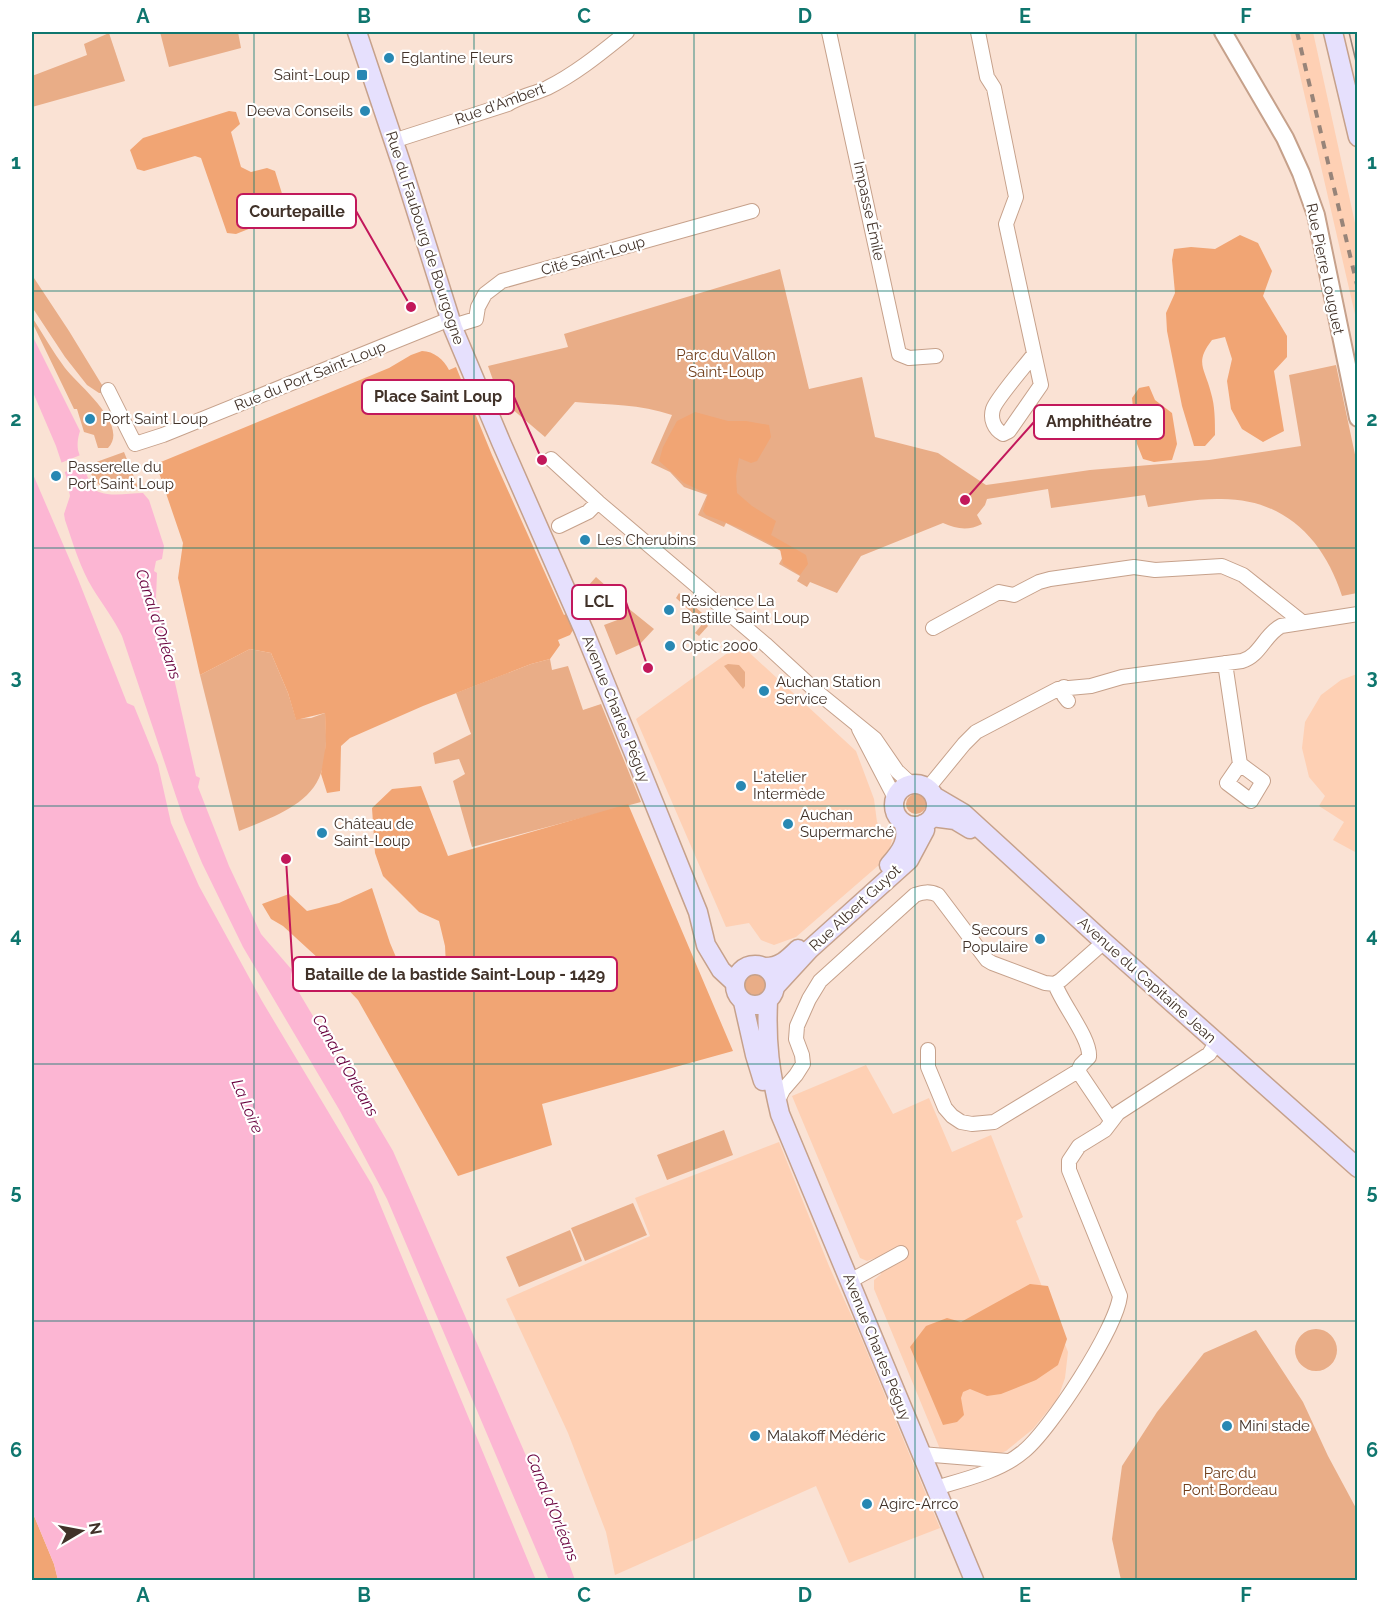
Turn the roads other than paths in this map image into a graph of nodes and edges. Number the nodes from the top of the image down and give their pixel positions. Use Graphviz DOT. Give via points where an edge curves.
graph roads {
  1 [pos="357,32"];
  2 [pos="627,32"];
  3 [pos="829,32"];
  4 [pos="978,32"];
  5 [pos="1223,32"];
  6 [pos="1333,32"];
  7 [pos="1358,137"];
  8 [pos="393,141"];
  9 [pos="753,211"];
  10 [pos="452,323"];
  11 [pos="1034,354"];
  12 [pos="936,356"];
  13 [pos="108,390"];
  14 [pos="1358,418"];
  15 [pos="501,442"];
  16 [pos="551,459"];
  17 [pos="598,502"];
  18 [pos="559,526"];
  19 [pos="1358,614"];
  20 [pos="1302,622"];
  21 [pos="933,628"];
  22 [pos="1225,663"];
  23 [pos="858,727"];
  24 [pos="1240,764"];
  25 [pos="924,789"];
  26 [pos="895,798"];
  27 [pos="928,820"];
  28 [pos="903,822"];
  29 [pos="1102,945"];
  30 [pos="765,967"];
  31 [pos="739,976"];
  32 [pos="1055,984"];
  33 [pos="771,994"];
  34 [pos="743,1002"];
  35 [pos="1215,1045"];
  36 [pos="928,1050"];
  37 [pos="1078,1071"];
  38 [pos="779,1108"];
  39 [pos="1111,1120"];
  40 [pos="1358,1168"];
  41 [pos="1358,1177"];
  42 [pos="901,1253"];
  43 [pos="850,1281"];
  44 [pos="921,1454"];
  45 [pos="1007,1461"];
  46 [pos="935,1488"];
  47 [pos="974,1581"];
  1 -- 8 [label="main road, Rue du Faubourg de Bourgogne"];
  2 -- 8 [label="street, Rue d'Ambert" via="580,69 545,89"];
  3 -- 12 [label="street, Impasse Émile" via="898,354"];
  4 -- 11 [label="street" via="987,76 994,88 1016,197 1006,224"];
  5 -- 14 [label="street, Rue Pierre Louguet" via="1285,138 1316,215"];
  6 -- 7 [label="main road"];
  8 -- 10 [label="main road, Rue du Faubourg de Bourgogne"];
  9 -- 10 [label="street, Cité Saint-Loup" via="502,282 485,294 476,319"];
  10 -- 13 [label="street, Rue du Port Saint-Loup" via="135,444"];
  10 -- 15 [label="main road, Rue du Faubourg de Bourgogne"];
  11 -- 11 [label="street" via="1041,385 1003,434 993,422 993,408"];
  15 -- 31 [label="main road, Avenue Charles Péguy" via="584,632 698,912 706,945 721,970"];
  16 -- 17 [label="street"];
  17 -- 18 [label="street" via="588,512"];
  17 -- 23 [label="street"];
  19 -- 20 [label="street"];
  20 -- 21 [label="street" via="1243,575 1215,565 1155,570 1134,567 1050,579 1014,595 999,592"];
  20 -- 22 [label="street" via="1275,629 1249,659"];
  22 -- 24 [label="street"];
  22 -- 25 [label="street" via="1122,677 1038,700 968,739"];
  23 -- 25 [label="street" via="875,739 897,771"];
  23 -- 26 [label="street"];
  25 -- 26 [label="main road" via="901,789"];
  25 -- 27 [label="main road" via="936,806"];
  25 -- 29 [label="main road, Avenue du Capitaine Jean" via="963,813"];
  26 -- 28 [label="main road" via="895,811"];
  27 -- 28 [label="main road" via="909,825"];
  27 -- 29 [label="main road, Avenue du Capitaine Jean" via="955,820 967,826"];
  27 -- 33 [label="main road, Rue Albert Guyot" via="909,860 810,949"];
  28 -- 30 [label="main road, Rue Albert Guyot" via="903,847 889,866 784,962"];
  29 -- 32 [label="street"];
  29 -- 35 [label="main road, Avenue du Capitaine Jean"];
  30 -- 31 [label="main road" via="752,965"];
  30 -- 33 [label="main road" via="773,975"];
  31 -- 34 [label="main road" via="735,990"];
  32 -- 37 [label="street" via="1090,1051"];
  32 -- 38 [label="street" via="987,960 938,895 915,895 820,981 797,1026 796,1039 803,1064 783,1090"];
  33 -- 34 [label="main road" via="756,1005"];
  33 -- 38 [label="main road, Avenue Charles Péguy" via="766,1036"];
  34 -- 38 [label="main road, Avenue Charles Péguy" via="754,1055 766,1090"];
  35 -- 39 [label="street" via="1209,1054"];
  35 -- 40 [label="main road, Avenue du Capitaine Jean"];
  35 -- 41 [label="main road, Avenue du Capitaine Jean"];
  36 -- 37 [label="street" via="927,1067 945,1108 952,1116 972,1124 994,1122"];
  37 -- 39 [label="street"];
  38 -- 43 [label="main road, Avenue Charles Péguy"];
  39 -- 45 [label="street" via="1105,1130 1079,1146 1069,1161 1069,1170 1117,1286 1119,1306 1053,1418 1023,1452"];
  42 -- 43 [label="street"];
  43 -- 44 [label="main road, Avenue Charles Péguy"];
  44 -- 45 [label="street"];
  44 -- 46 [label="main road, Avenue Charles Péguy"];
  45 -- 46 [label="street"];
  46 -- 47 [label="main road, Avenue Charles Péguy"];
}
